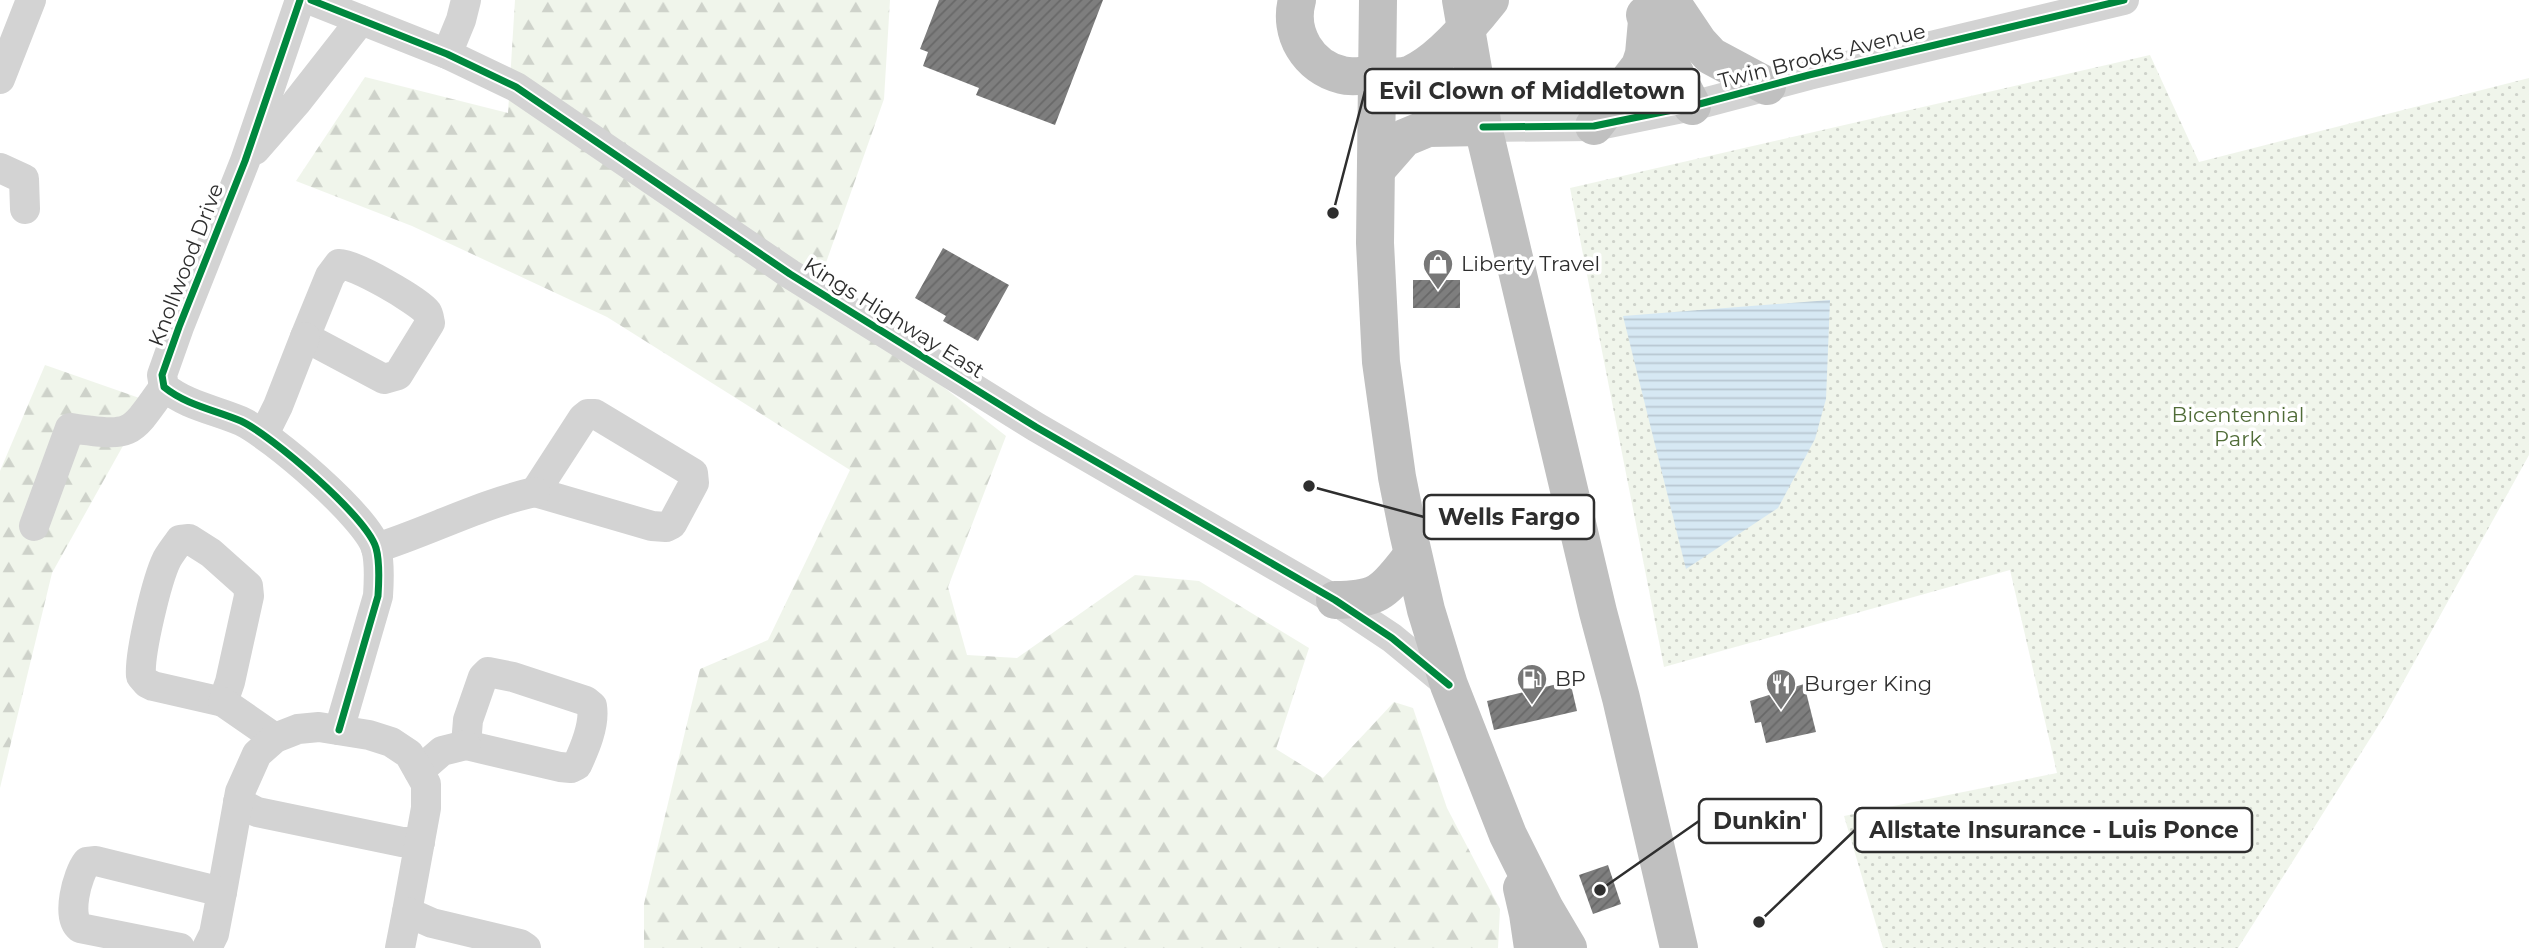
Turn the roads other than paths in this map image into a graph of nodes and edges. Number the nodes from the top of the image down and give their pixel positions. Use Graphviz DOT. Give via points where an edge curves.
graph roads {
  1 [pos="31,0"];
  2 [pos="300,0"];
  3 [pos="311,0"];
  4 [pos="466,0"];
  5 [pos="1297,0"];
  6 [pos="1378,0"];
  7 [pos="1490,0"];
  8 [pos="2124,0"];
  9 [pos="1652,7"];
  10 [pos="1463,16"];
  11 [pos="361,20"];
  12 [pos="447,54"];
  13 [pos="1377,75"];
  14 [pos="0,79"];
  15 [pos="1767,86"];
  16 [pos="1692,106"];
  17 [pos="1594,126"];
  18 [pos="1483,127"];
  19 [pos="245,161"];
  20 [pos="0,168"];
  21 [pos="1376,170"];
  22 [pos="25,209"];
  23 [pos="305,337"];
  24 [pos="164,387"];
  25 [pos="264,434"];
  26 [pos="535,492"];
  27 [pos="34,526"];
  28 [pos="376,548"];
  29 [pos="1412,556"];
  30 [pos="1335,600"];
  31 [pos="1450,684"];
  32 [pos="223,702"];
  33 [pos="339,730"];
  34 [pos="275,738"];
  35 [pos="466,745"];
  36 [pos="419,771"];
  37 [pos="238,802"];
  38 [pos="1508,835"];
  39 [pos="420,842"];
  40 [pos="222,892"];
  41 [pos="407,912"];
  42 [pos="180,948"];
  43 [pos="207,948"];
  44 [pos="400,948"];
  45 [pos="526,948"];
  46 [pos="1532,948"];
  47 [pos="1568,948"];
  48 [pos="1679,948"];
  1 -- 14 [label="street"];
  2 -- 19 [label="street, Knollwood Drive"];
  3 -- 11 [label="street, Kings Highway East"];
  4 -- 12 [label="street"];
  5 -- 13 [label="highway" via="1299,40 1319,65 1346,76"];
  6 -- 13 [label="highway"];
  7 -- 10 [label="highway"];
  8 -- 15 [label="street, Twin Brooks Avenue"];
  9 -- 15 [label="highway" via="1712,56"];
  9 -- 16 [label="highway"];
  9 -- 17 [label="highway" via="1640,66"];
  10 -- 13 [label="highway" via="1412,74"];
  10 -- 18 [label="highway"];
  11 -- 12 [label="street, Kings Highway East"];
  11 -- 19 [label="street, Knollwood Drive"];
  12 -- 30 [label="street, Kings Highway East" via="516,87 790,274 1013,412"];
  13 -- 21 [label="highway"];
  15 -- 16 [label="street, Twin Brooks Avenue"];
  16 -- 17 [label="street, Twin Brooks Avenue"];
  17 -- 18 [label="street, Twin Brooks Avenue"];
  18 -- 21 [label="highway" via="1428,128 1404,138"];
  18 -- 48 [label="highway"];
  19 -- 24 [label="street, Knollwood Drive" via="178,327 162,375"];
  20 -- 22 [label="street" via="24,179"];
  21 -- 29 [label="highway" via="1381,362"];
  23 -- 25 [label="street"];
  24 -- 25 [label="street"];
  24 -- 27 [label="street" via="129,430 116,434 70,428"];
  25 -- 28 [label="street" via="349,510"];
  26 -- 26 [label="street" via="588,414 688,469 694,483 666,527"];
  26 -- 28 [label="street" via="502,499"];
  28 -- 33 [label="street" via="378,596"];
  29 -- 30 [label="highway" via="1382,592 1356,600"];
  29 -- 31 [label="highway"];
  30 -- 31 [label="street, Kings Highway East"];
  31 -- 38 [label="highway"];
  32 -- 32 [label="street" via="153,686 141,676 162,573 180,540 189,539 211,553 248,586"];
  32 -- 34 [label="street"];
  33 -- 34 [label="street" via="298,729"];
  33 -- 36 [label="street" via="391,742 409,754"];
  34 -- 37 [label="street" via="257,754"];
  35 -- 36 [label="street" via="442,751"];
  36 -- 39 [label="street" via="426,784"];
  37 -- 39 [label="street" via="257,812"];
  37 -- 40 [label="street"];
  38 -- 46 [label="highway"];
  38 -- 47 [label="highway"];
  39 -- 41 [label="street"];
  40 -- 42 [label="street" via="96,860 82,868 72,914 80,928"];
  40 -- 43 [label="street"];
  41 -- 44 [label="street"];
  41 -- 45 [label="street"];
}
